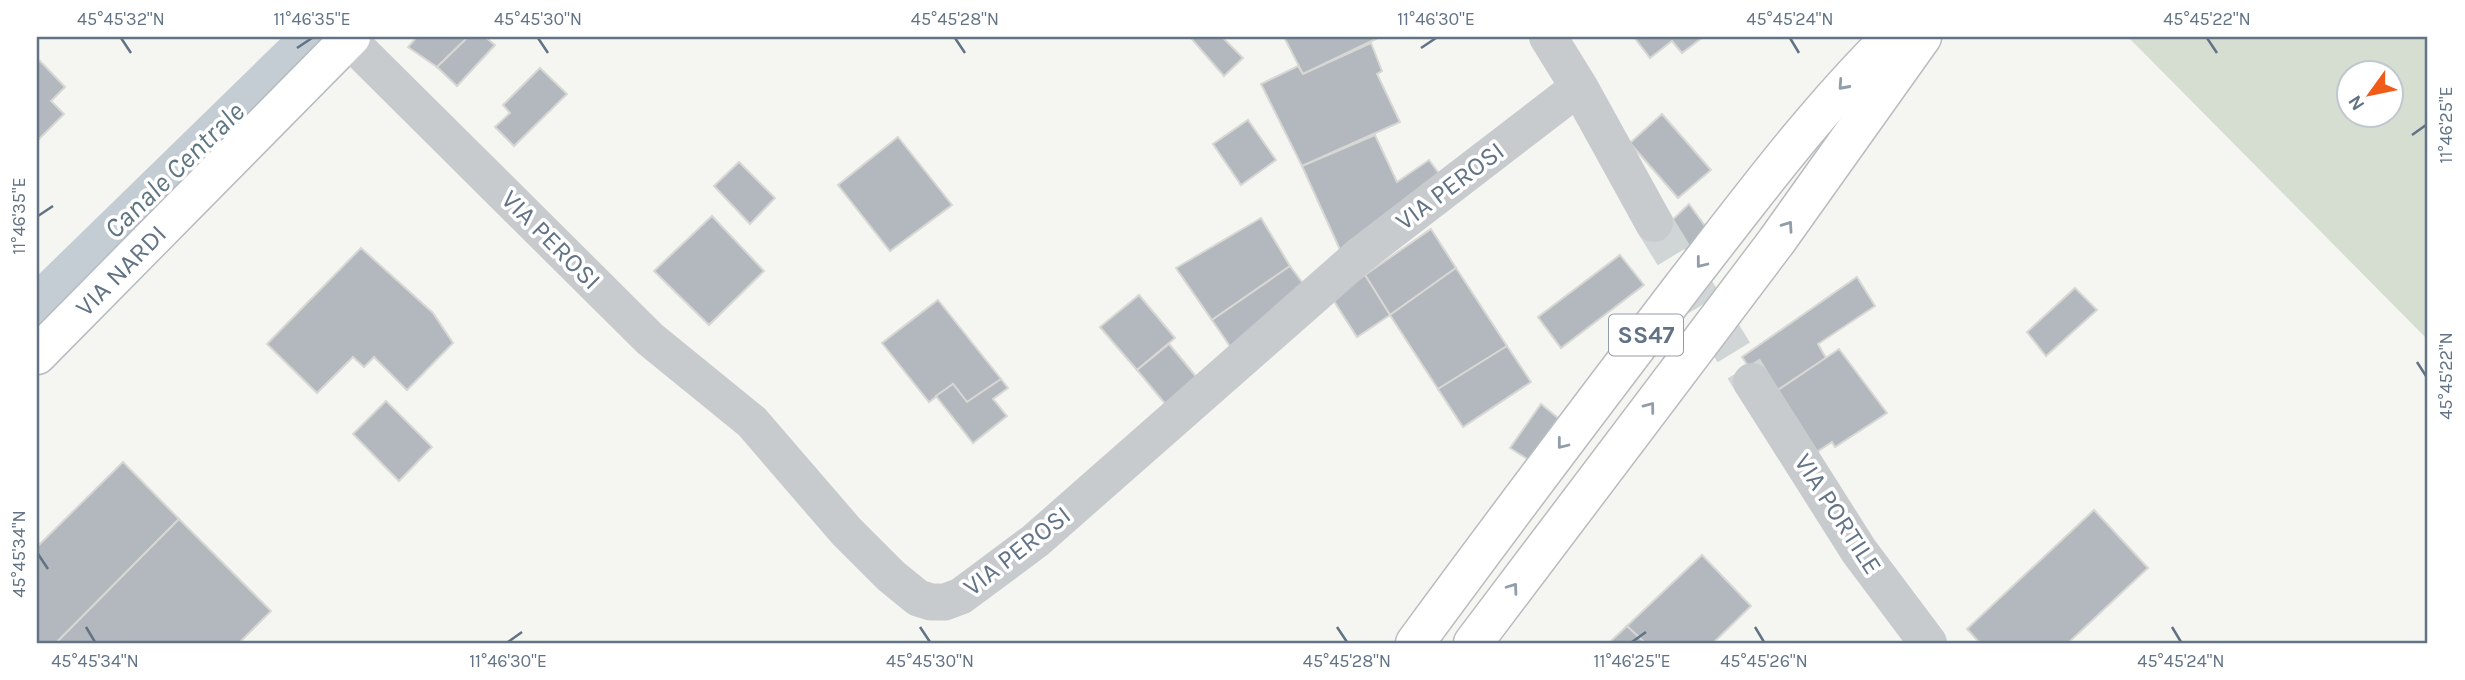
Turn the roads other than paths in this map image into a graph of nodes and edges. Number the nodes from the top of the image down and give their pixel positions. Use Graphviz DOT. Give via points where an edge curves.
graph roads {
  1 [pos="1548,37"];
  2 [pos="1891,37"];
  3 [pos="1922,37"];
  4 [pos="350,38"];
  5 [pos="1579,87"];
  6 [pos="1654,223"];
  7 [pos="37,355"];
  8 [pos="1752,382"];
  9 [pos="1415,643"];
  10 [pos="1473,643"];
  11 [pos="1928,643"];
  1 -- 5 [label="street"];
  2 -- 9 [label="main road, SS47, one-way" via="1843,85 1703,260"];
  10 -- 3 [label="main road, SS47, one-way" via="1776,242"];
  4 -- 5 [label="street, VIA PEROSI" via="650,339 752,422 891,576 918,598 931,602 961,596 1035,541 1359,256"];
  4 -- 7 [label="main road, VIA NARDI"];
  5 -- 6 [label="street"];
  8 -- 11 [label="street, VIA PORTILE" via="1859,551"];
}
